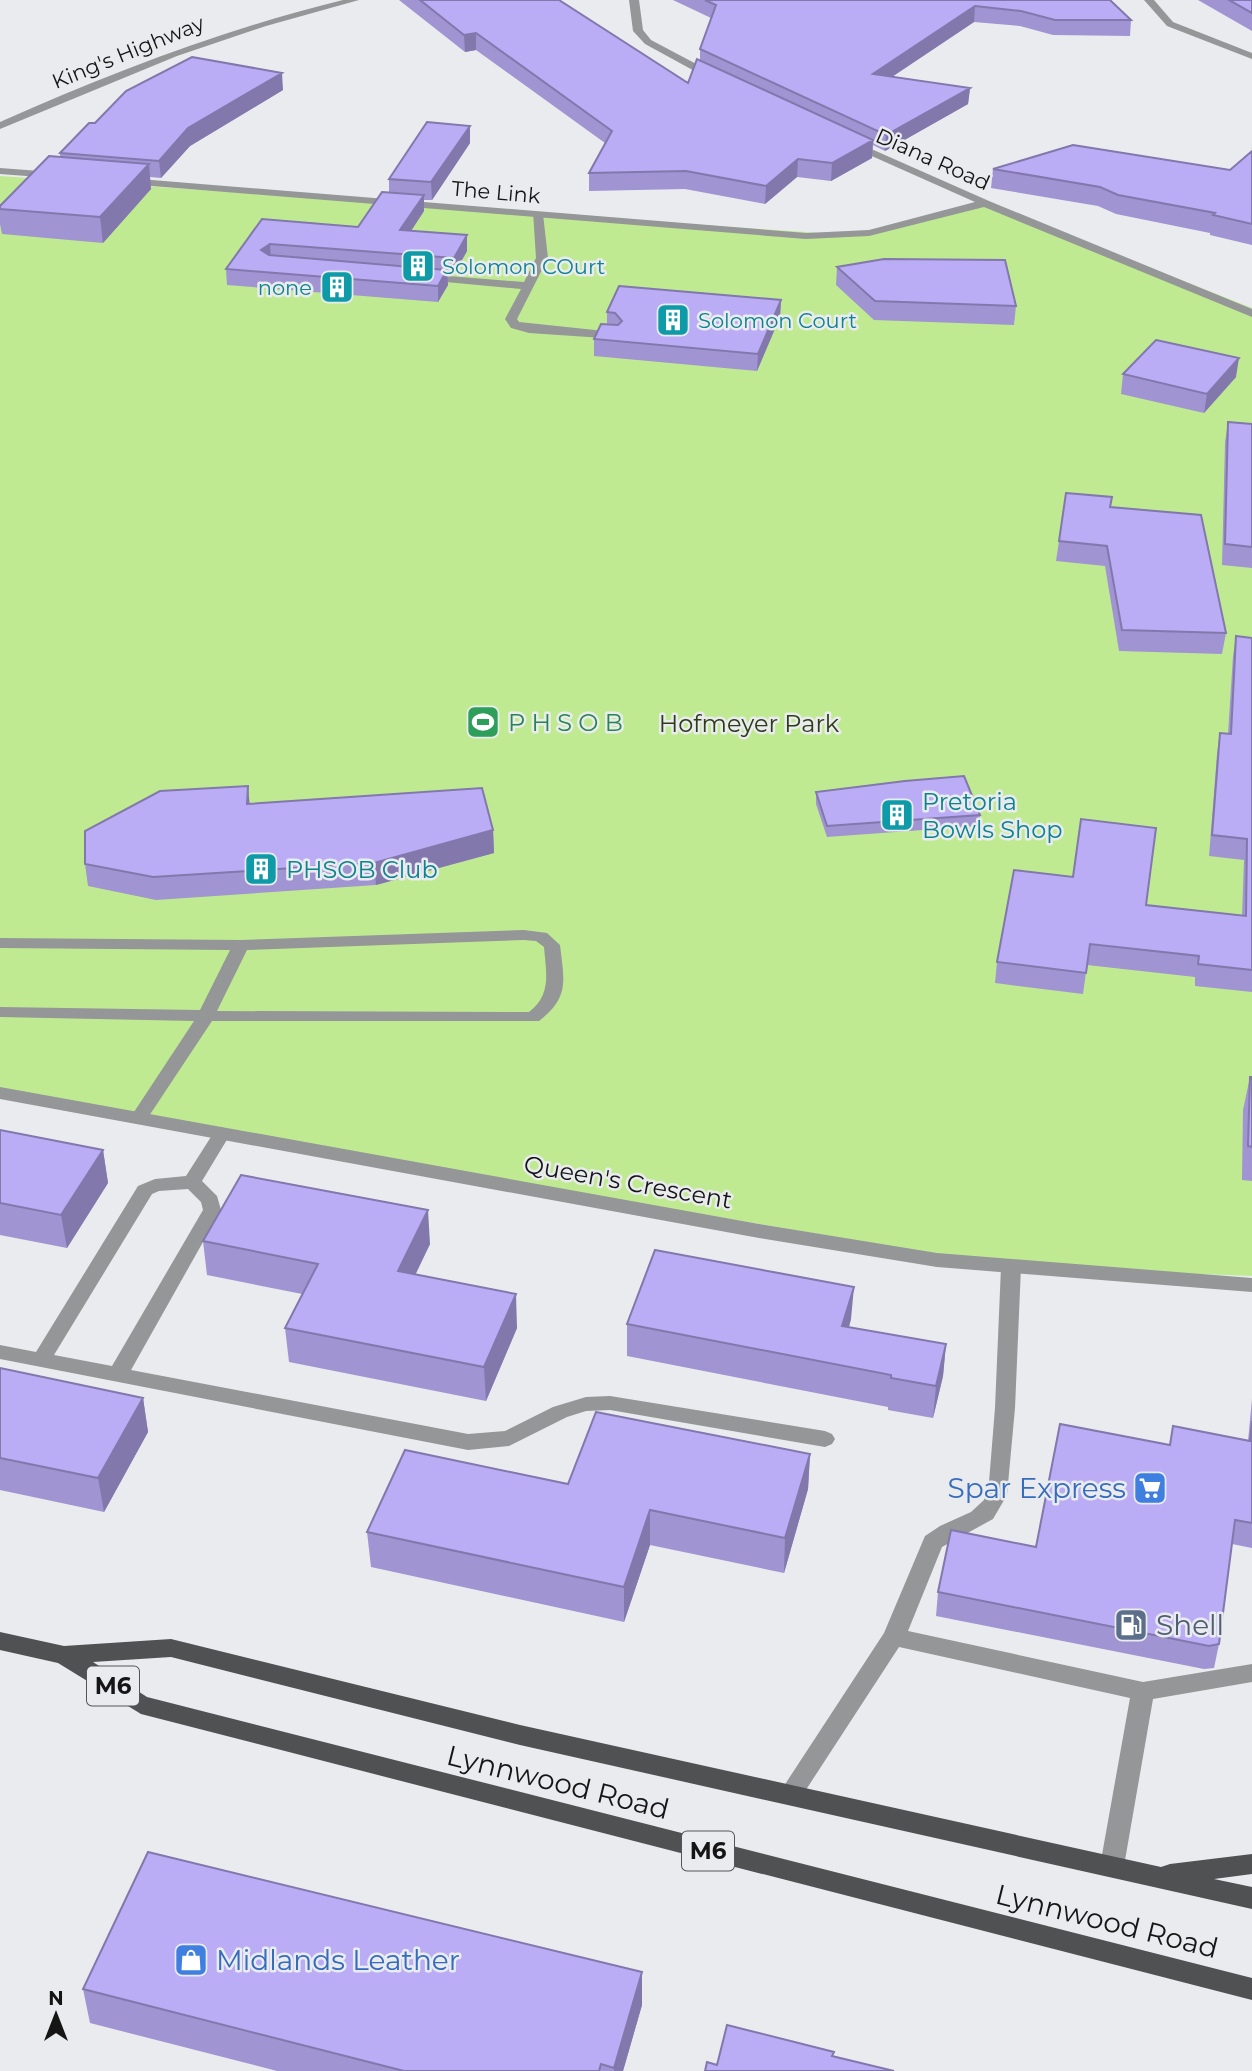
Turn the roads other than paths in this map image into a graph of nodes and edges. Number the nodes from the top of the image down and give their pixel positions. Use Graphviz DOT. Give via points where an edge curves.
graph roads {
  1 [pos="354,0"];
  2 [pos="634,0"];
  3 [pos="1149,0"];
  4 [pos="1252,56"];
  5 [pos="726,83"];
  6 [pos="0,126"];
  7 [pos="841,138"];
  8 [pos="0,171"];
  9 [pos="69,177"];
  10 [pos="110,180"];
  11 [pos="985,203"];
  12 [pos="537,214"];
  13 [pos="406,276"];
  14 [pos="528,286"];
  15 [pos="1252,313"];
  16 [pos="614,336"];
  17 [pos="0,943"];
  18 [pos="241,945"];
  19 [pos="0,1012"];
  20 [pos="205,1018"];
  21 [pos="0,1093"];
  22 [pos="139,1118"];
  23 [pos="222,1133"];
  24 [pos="192,1182"];
  25 [pos="1011,1268"];
  26 [pos="1252,1285"];
  27 [pos="0,1352"];
  28 [pos="40,1361"];
  29 [pos="117,1376"];
  30 [pos="825,1439"];
  31 [pos="894,1637"];
  32 [pos="0,1640"];
  33 [pos="65,1655"];
  34 [pos="1252,1673"];
  35 [pos="1143,1691"];
  36 [pos="790,1795"];
  37 [pos="1252,1864"];
  38 [pos="1112,1866"];
  39 [pos="1156,1875"];
  40 [pos="1252,1898"];
  41 [pos="1252,1989"];
  1 -- 6 [label="street, King's Highway" via="212,39"];
  2 -- 5 [label="street" via="638,31 648,42"];
  3 -- 4 [label="street" via="1170,24"];
  7 -- 11 [label="street, Diana Road"];
  8 -- 9 [label="street"];
  10 -- 12 [label="street, The Link"];
  11 -- 12 [label="street, The Link" via="897,228 829,236"];
  11 -- 15 [label="street, Diana Road"];
  12 -- 14 [label="street" via="542,258"];
  13 -- 14 [label="street"];
  14 -- 16 [label="street" via="511,319 514,325"];
  17 -- 18 [label="street"];
  18 -- 20 [label="street"];
  18 -- 20 [label="street" via="541,937 552,945 555,992 550,1006 533,1017"];
  19 -- 20 [label="street"];
  20 -- 22 [label="street"];
  21 -- 22 [label="street, Queen's Crescent"];
  22 -- 23 [label="street, Queen's Crescent"];
  23 -- 24 [label="street"];
  23 -- 25 [label="street, Queen's Crescent" via="759,1231"];
  24 -- 28 [label="street" via="170,1182 145,1190"];
  24 -- 29 [label="street" via="212,1210"];
  25 -- 26 [label="street, Queen's Crescent"];
  25 -- 31 [label="street" via="1008,1391 998,1490 992,1506 979,1518 944,1532 933,1542"];
  27 -- 28 [label="street"];
  28 -- 29 [label="street"];
  29 -- 30 [label="street" via="468,1441 509,1438 586,1404"];
  31 -- 35 [label="street"];
  31 -- 36 [label="street"];
  32 -- 33 [label="main road, Lynnwood Road / M6"];
  33 -- 36 [label="main road, Lynnwood Road / M6" via="171,1648 520,1735"];
  33 -- 41 [label="main road, Lynnwood Road / M6" via="141,1705"];
  34 -- 35 [label="street"];
  35 -- 38 [label="street"];
  36 -- 38 [label="main road, Lynnwood Road / M6"];
  37 -- 39 [label="main road"];
  38 -- 39 [label="main road, Lynnwood Road / M6"];
  39 -- 40 [label="main road, Lynnwood Road / M6"];
}
